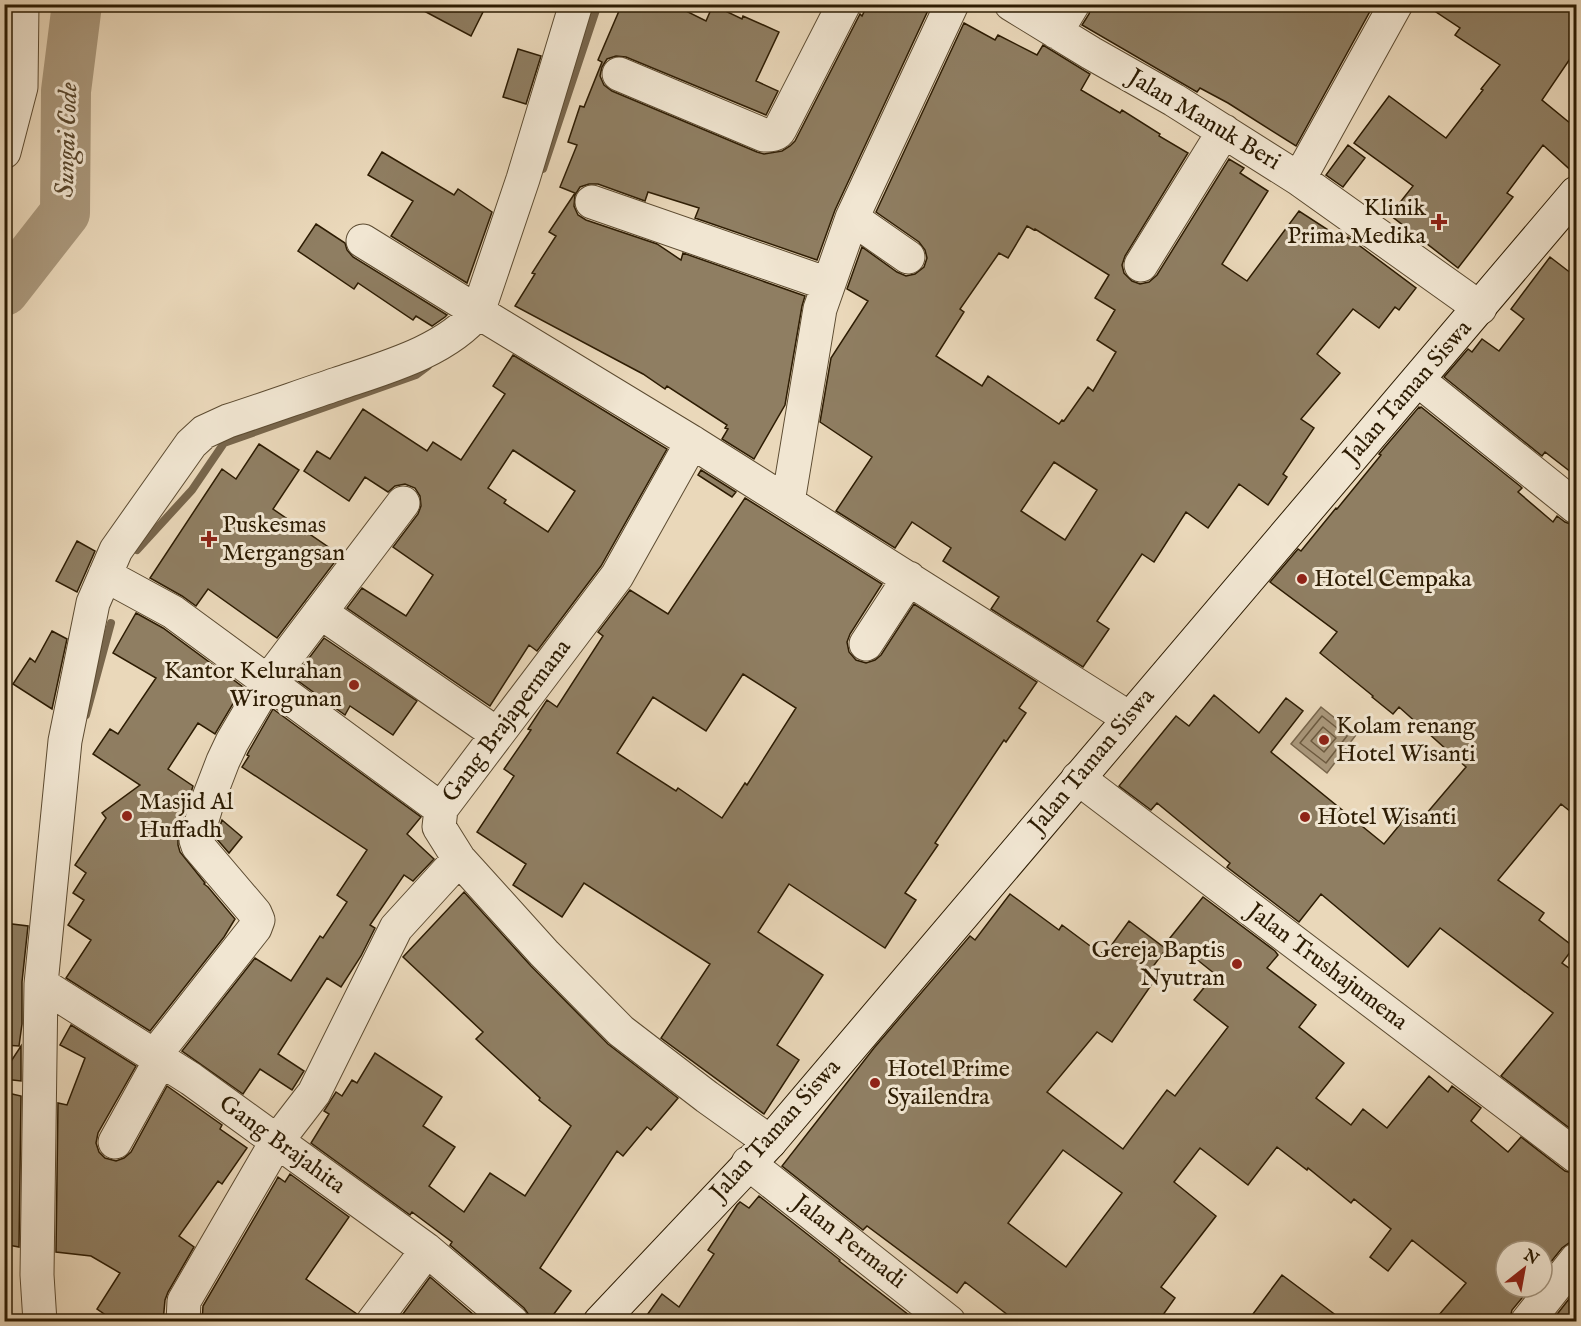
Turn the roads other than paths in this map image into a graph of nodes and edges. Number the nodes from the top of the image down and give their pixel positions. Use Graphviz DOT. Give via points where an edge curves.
graph roads {
  1 [pos="22,4"];
  2 [pos="576,4"];
  3 [pos="844,4"];
  4 [pos="952,4"];
  5 [pos="1011,4"];
  6 [pos="1073,4"];
  7 [pos="1396,4"];
  8 [pos="1056,32"];
  9 [pos="619,74"];
  10 [pos="1224,130"];
  11 [pos="4,152"];
  12 [pos="1299,178"];
  13 [pos="1576,194"];
  14 [pos="592,202"];
  15 [pos="852,218"];
  16 [pos="363,241"];
  17 [pos="908,257"];
  18 [pos="1141,265"];
  19 [pos="828,284"];
  20 [pos="1480,308"];
  21 [pos="477,312"];
  22 [pos="1418,380"];
  23 [pos="692,442"];
  24 [pos="788,502"];
  25 [pos="403,503"];
  26 [pos="1576,507"];
  27 [pos="105,574"];
  28 [pos="909,578"];
  29 [pos="320,612"];
  30 [pos="866,644"];
  31 [pos="268,681"];
  32 [pos="1129,718"];
  33 [pos="497,734"];
  34 [pos="1078,777"];
  35 [pos="441,809"];
  36 [pos="459,859"];
  37 [pos="41,984"];
  38 [pos="158,1057"];
  39 [pos="115,1142"];
  40 [pos="277,1142"];
  41 [pos="759,1153"];
  42 [pos="1576,1156"];
  43 [pos="427,1250"];
  44 [pos="1576,1260"];
  45 [pos="40,1322"];
  46 [pos="183,1322"];
  47 [pos="373,1322"];
  48 [pos="512,1322"];
  49 [pos="600,1322"];
  50 [pos="949,1322"];
  51 [pos="1527,1322"];
  1 -- 11 [label="street" via="21,87"];
  2 -- 21 [label="street"];
  3 -- 9 [label="street" via="774,134 764,135"];
  4 -- 15 [label="street"];
  5 -- 8 [label="street, Jalan Manuk Beri"];
  6 -- 8 [label="street"];
  7 -- 12 [label="street"];
  8 -- 10 [label="street, Jalan Manuk Beri"];
  10 -- 12 [label="street, Jalan Manuk Beri"];
  10 -- 18 [label="street"];
  12 -- 20 [label="street, Jalan Manuk Beri"];
  13 -- 20 [label="street, Jalan Taman Siswa"];
  14 -- 19 [label="street"];
  15 -- 17 [label="street"];
  15 -- 19 [label="street"];
  16 -- 21 [label="street"];
  19 -- 24 [label="street" via="820,309"];
  20 -- 22 [label="street, Jalan Taman Siswa"];
  21 -- 23 [label="street"];
  21 -- 27 [label="street" via="469,323 435,346 393,365 204,432 191,444 116,550"];
  22 -- 26 [label="street"];
  22 -- 32 [label="street, Jalan Taman Siswa"];
  23 -- 24 [label="street"];
  23 -- 33 [label="street, Gang Brajapermana" via="617,576"];
  24 -- 28 [label="street"];
  25 -- 29 [label="street"];
  27 -- 31 [label="street" via="173,612"];
  27 -- 37 [label="street" via="93,603 65,741"];
  28 -- 30 [label="street"];
  28 -- 32 [label="street"];
  29 -- 31 [label="street"];
  29 -- 33 [label="street"];
  31 -- 35 [label="street"];
  31 -- 38 [label="street" via="223,761 196,840 258,920"];
  32 -- 34 [label="street, Jalan Taman Siswa"];
  33 -- 35 [label="street, Gang Brajapermana"];
  34 -- 41 [label="street, Jalan Taman Siswa"];
  34 -- 42 [label="street, Jalan Trushajumena"];
  35 -- 36 [label="street, Gang Brajapermana" via="440,827"];
  36 -- 40 [label="street" via="396,928 314,1093"];
  36 -- 41 [label="street, Gang Brajapermana" via="621,1030 707,1097"];
  37 -- 38 [label="street, Gang Brajahita"];
  37 -- 45 [label="street" via="37,1275"];
  38 -- 39 [label="street"];
  38 -- 40 [label="street, Gang Brajahita"];
  40 -- 43 [label="street, Gang Brajahita"];
  40 -- 46 [label="street" via="184,1301"];
  41 -- 49 [label="street, Jalan Taman Siswa"];
  41 -- 50 [label="street, Jalan Permadi"];
  43 -- 47 [label="street"];
  43 -- 48 [label="street, Gang Brajahita"];
  44 -- 51 [label="street"];
}
